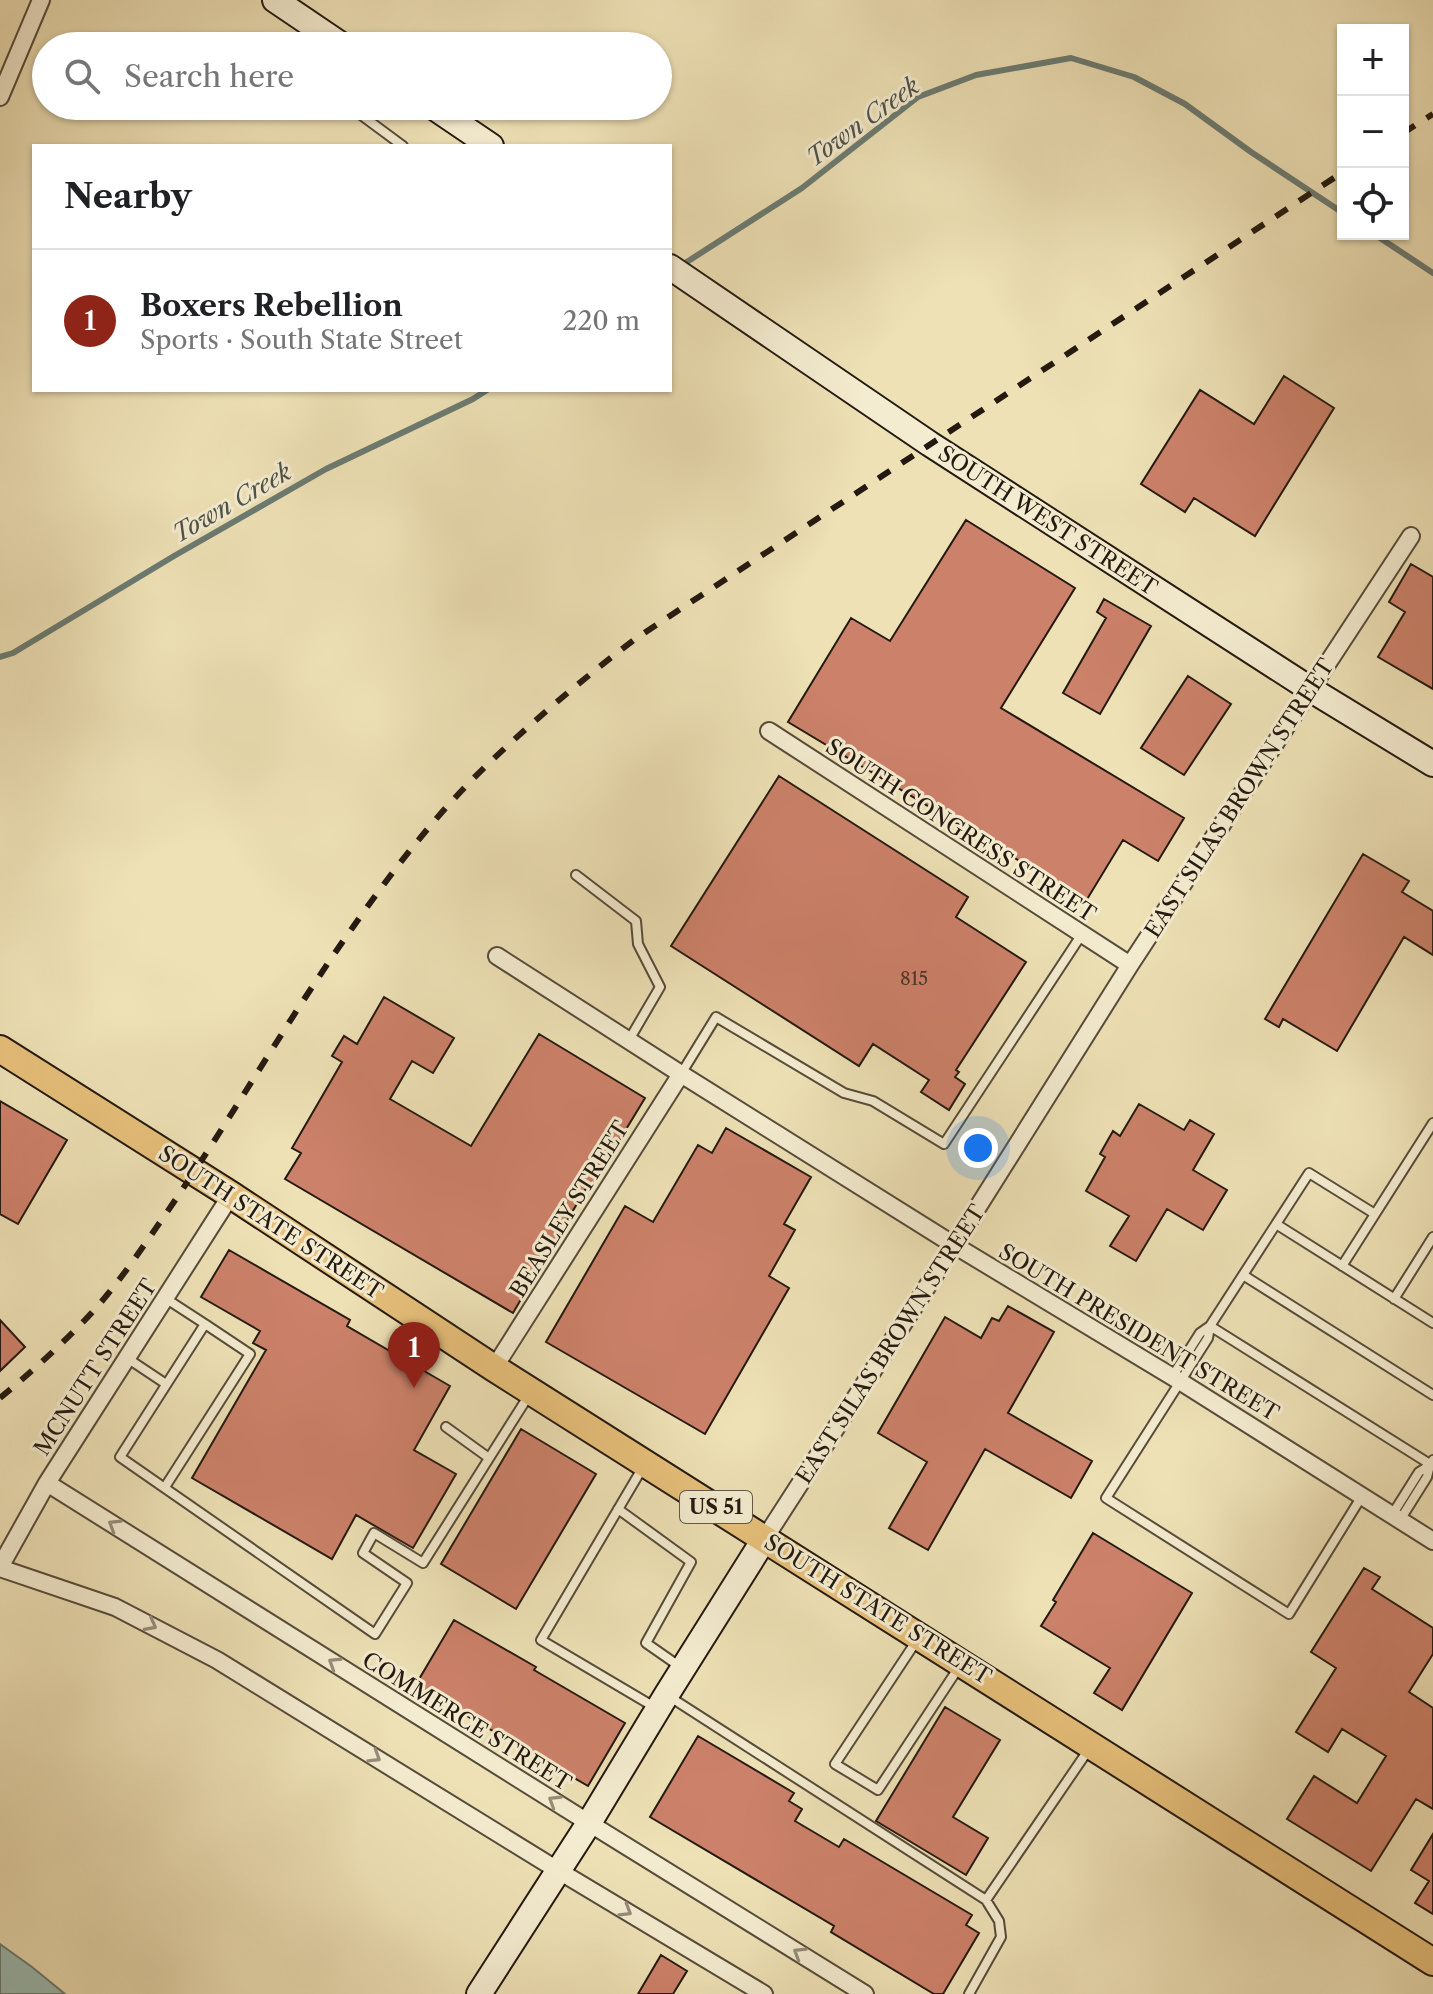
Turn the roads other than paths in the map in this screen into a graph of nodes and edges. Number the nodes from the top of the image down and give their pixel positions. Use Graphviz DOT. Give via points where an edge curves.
graph roads {
  1 [pos="41,0"];
  2 [pos="275,0"];
  3 [pos="322,32"];
  4 [pos="0,97"];
  5 [pos="368,120"];
  6 [pos="452,120"];
  7 [pos="400,144"];
  8 [pos="487,144"];
  9 [pos="672,268"];
  10 [pos="1411,536"];
  11 [pos="1310,689"];
  12 [pos="769,731"];
  13 [pos="1433,764"];
  14 [pos="576,875"];
  15 [pos="1082,934"];
  16 [pos="497,956"];
  17 [pos="1130,965"];
  18 [pos="629,1041"];
  19 [pos="0,1049"];
  20 [pos="681,1074"];
  21 [pos="1433,1123"];
  22 [pos="231,1195"];
  23 [pos="1375,1214"];
  24 [pos="1276,1224"];
  25 [pos="1433,1237"];
  26 [pos="954,1245"];
  27 [pos="1342,1266"];
  28 [pos="1243,1275"];
  29 [pos="165,1298"];
  30 [pos="1394,1299"];
  31 [pos="1433,1323"];
  32 [pos="205,1324"];
  33 [pos="1210,1326"];
  34 [pos="127,1358"];
  35 [pos="494,1368"];
  36 [pos="1177,1380"];
  37 [pos="166,1384"];
  38 [pos="532,1391"];
  39 [pos="1433,1395"];
  40 [pos="446,1427"];
  41 [pos="489,1458"];
  42 [pos="646,1463"];
  43 [pos="1432,1464"];
  44 [pos="47,1483"];
  45 [pos="165,1487"];
  46 [pos="1362,1496"];
  47 [pos="618,1509"];
  48 [pos="1396,1518"];
  49 [pos="765,1538"];
  50 [pos="1433,1541"];
  51 [pos="0,1567"];
  52 [pos="919,1636"];
  53 [pos="962,1662"];
  54 [pos="683,1669"];
  55 [pos="662,1702"];
  56 [pos="1091,1745"];
  57 [pos="589,1823"];
  58 [pos="559,1871"];
  59 [pos="986,1900"];
  60 [pos="1433,1962"];
  61 [pos="479,1994"];
  62 [pos="764,1994"];
  63 [pos="865,1994"];
  64 [pos="969,1994"];
  1 -- 4 [label="street"];
  2 -- 3 [label="street"];
  5 -- 7 [label="lane"];
  6 -- 8 [label="street"];
  9 -- 11 [label="street, SOUTH WEST STREET" via="930,444"];
  10 -- 11 [label="street, EAST SILAS BROWN STREET"];
  11 -- 13 [label="street, SOUTH WEST STREET"];
  11 -- 17 [label="street, EAST SILAS BROWN STREET"];
  12 -- 15 [label="street, SOUTH CONGRESS STREET"];
  14 -- 18 [label="lane" via="636,921 638,944 660,987"];
  15 -- 17 [label="street, SOUTH CONGRESS STREET"];
  15 -- 20 [label="lane" via="944,1144 873,1101 844,1093 716,1017"];
  16 -- 18 [label="street, SOUTH PRESIDENT STREET"];
  17 -- 26 [label="street, EAST SILAS BROWN STREET"];
  18 -- 20 [label="street, SOUTH PRESIDENT STREET"];
  19 -- 22 [label="main road, SOUTH STATE STREET / US 51"];
  20 -- 26 [label="street, SOUTH PRESIDENT STREET"];
  20 -- 35 [label="street, BEASLEY STREET"];
  21 -- 23 [label="lane"];
  22 -- 29 [label="street, MCNUTT STREET"];
  22 -- 35 [label="main road, SOUTH STATE STREET / US 51"];
  23 -- 24 [label="lane" via="1309,1173"];
  23 -- 27 [label="lane"];
  24 -- 27 [label="lane"];
  24 -- 28 [label="lane"];
  25 -- 30 [label="lane"];
  26 -- 36 [label="street, SOUTH PRESIDENT STREET"];
  26 -- 49 [label="street, EAST SILAS BROWN STREET"];
  27 -- 30 [label="lane"];
  28 -- 33 [label="lane"];
  28 -- 39 [label="lane"];
  29 -- 32 [label="lane"];
  29 -- 34 [label="street, MCNUTT STREET"];
  30 -- 31 [label="lane"];
  32 -- 37 [label="lane"];
  32 -- 45 [label="lane" via="250,1354"];
  33 -- 36 [label="lane" via="1208,1338"];
  33 -- 43 [label="lane"];
  34 -- 37 [label="lane"];
  34 -- 44 [label="street, MCNUTT STREET"];
  35 -- 38 [label="main road, SOUTH STATE STREET / US 51"];
  36 -- 46 [label="street, SOUTH PRESIDENT STREET"];
  36 -- 46 [label="lane" via="1106,1498 1289,1614"];
  37 -- 45 [label="lane" via="120,1457"];
  38 -- 41 [label="lane"];
  38 -- 42 [label="main road, SOUTH STATE STREET / US 51"];
  40 -- 41 [label="lane"];
  41 -- 45 [label="lane" via="423,1563 374,1533 363,1553 407,1583 375,1634"];
  42 -- 47 [label="lane"];
  42 -- 49 [label="main road, SOUTH STATE STREET / US 51"];
  43 -- 48 [label="lane"];
  44 -- 51 [label="street, MCNUTT STREET"];
  57 -- 44 [label="street, COMMERCE STREET, one-way"];
  46 -- 48 [label="street, SOUTH PRESIDENT STREET"];
  47 -- 54 [label="lane" via="691,1562 646,1643"];
  47 -- 55 [label="lane" via="541,1640"];
  48 -- 50 [label="street, SOUTH PRESIDENT STREET"];
  49 -- 52 [label="main road, SOUTH STATE STREET / US 51"];
  49 -- 54 [label="street, EAST SILAS BROWN STREET"];
  51 -- 58 [label="street, one-way" via="115,1607 217,1660"];
  52 -- 53 [label="main road, SOUTH STATE STREET / US 51"];
  52 -- 53 [label="lane" via="835,1764 878,1790"];
  53 -- 56 [label="main road, SOUTH STATE STREET / US 51"];
  54 -- 55 [label="street, EAST SILAS BROWN STREET"];
  55 -- 57 [label="street, EAST SILAS BROWN STREET"];
  55 -- 59 [label="lane"];
  56 -- 59 [label="lane"];
  56 -- 60 [label="main road, SOUTH STATE STREET / US 51"];
  57 -- 58 [label="street, EAST SILAS BROWN STREET"];
  63 -- 57 [label="street, COMMERCE STREET, one-way"];
  58 -- 61 [label="street, EAST SILAS BROWN STREET"];
  58 -- 62 [label="street, one-way"];
  59 -- 64 [label="lane" via="999,1921 1001,1937"];
}
